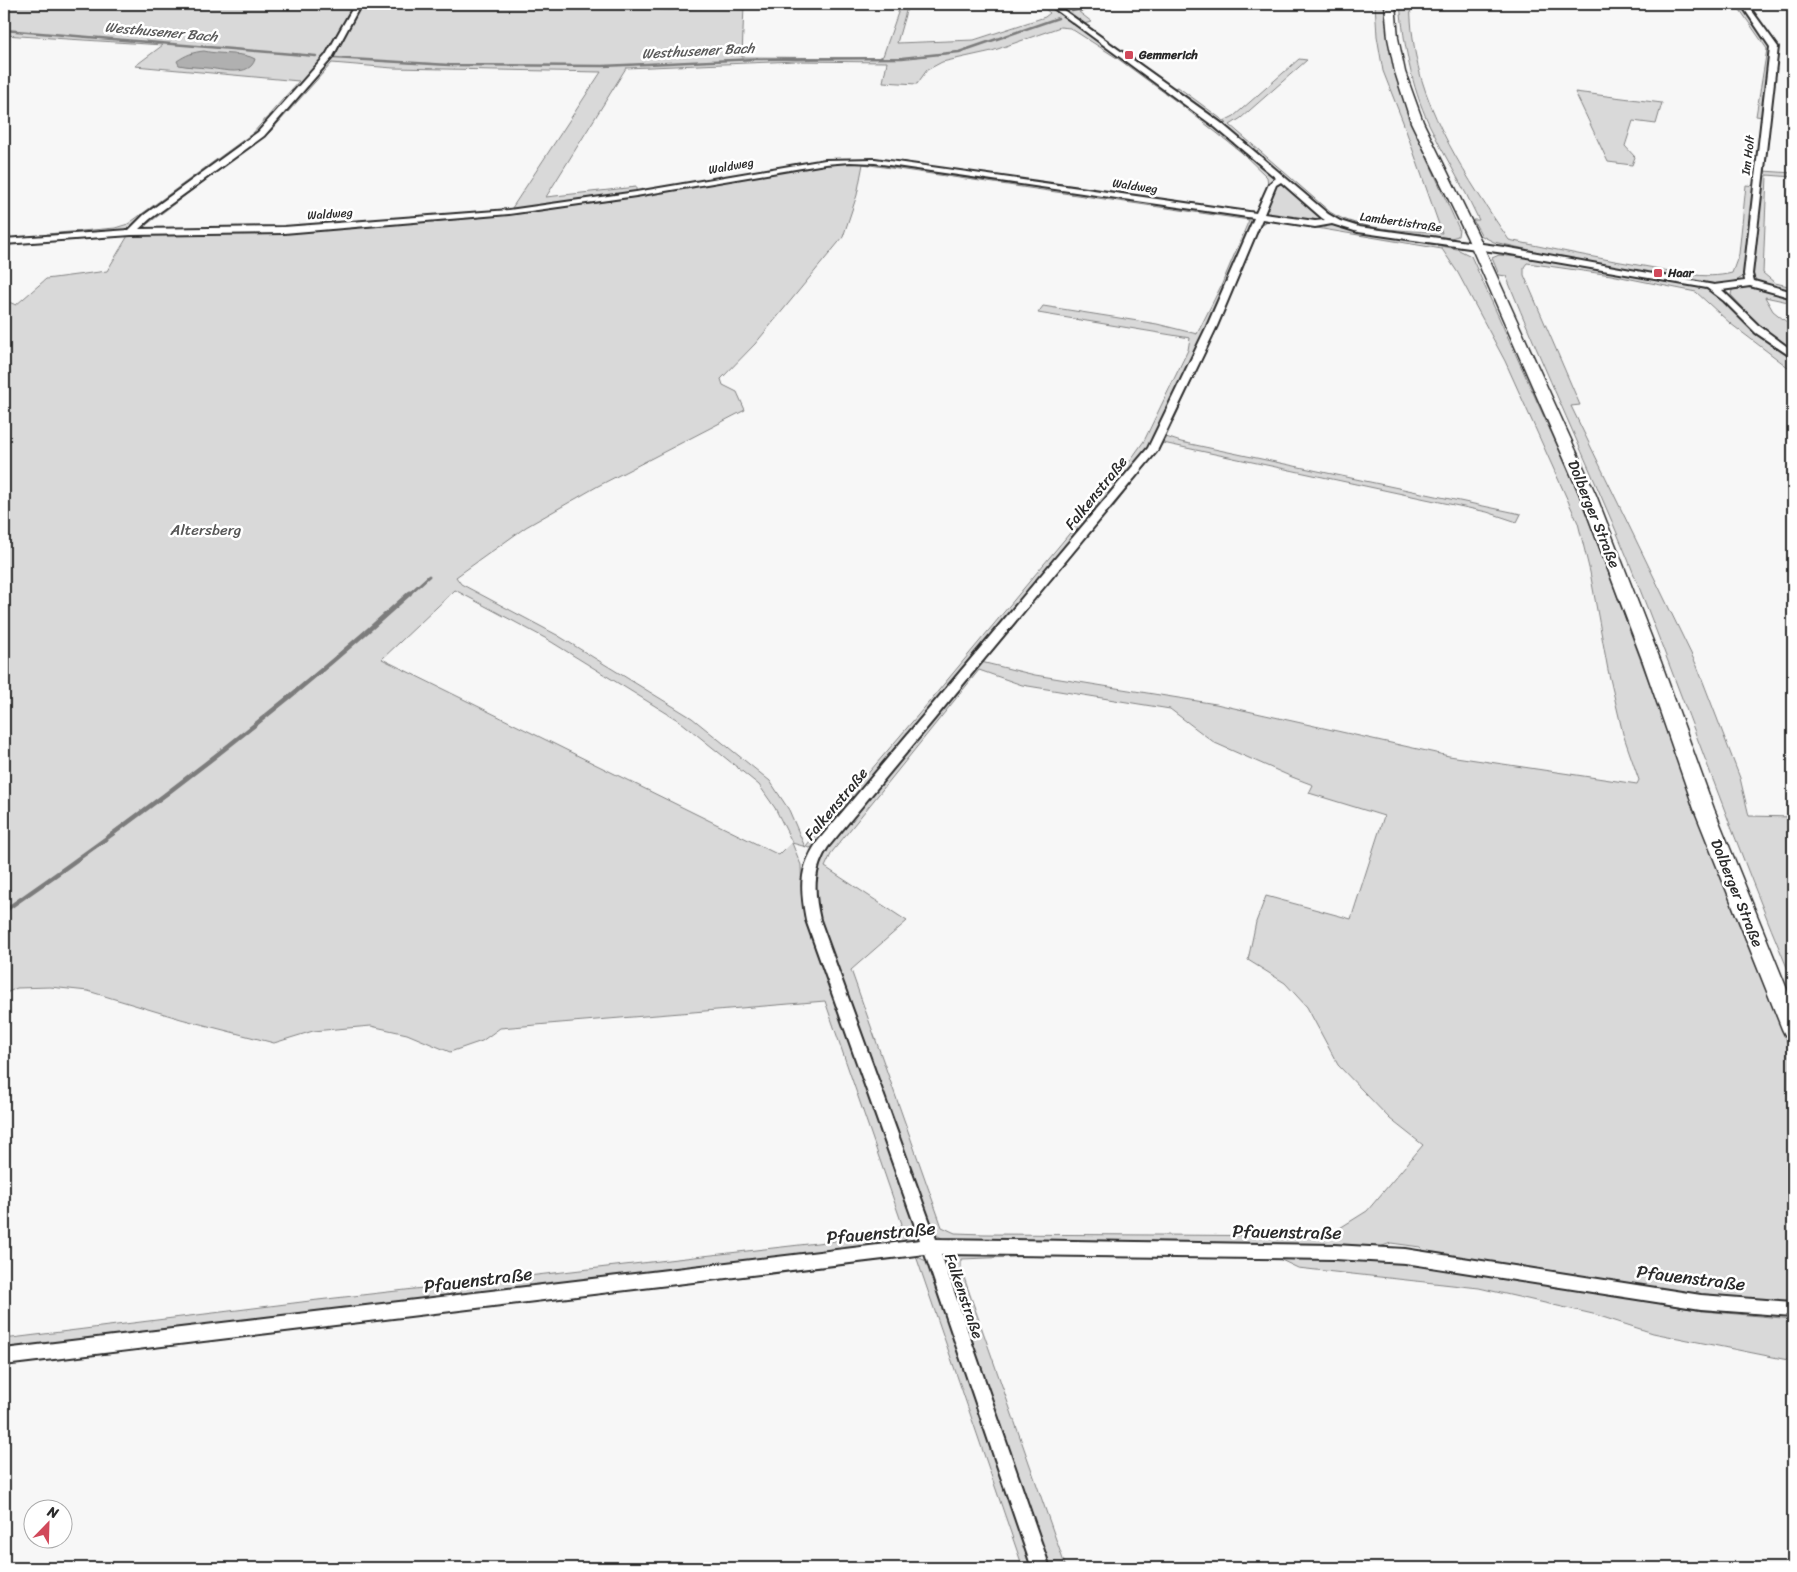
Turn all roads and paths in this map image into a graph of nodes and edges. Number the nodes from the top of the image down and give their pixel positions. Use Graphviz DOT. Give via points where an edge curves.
graph roads {
  1 [pos="358,4"];
  2 [pos="1051,4"];
  3 [pos="1390,4"];
  4 [pos="1744,4"];
  5 [pos="1282,178"];
  6 [pos="1259,216"];
  7 [pos="1332,221"];
  8 [pos="131,232"];
  9 [pos="4,242"];
  10 [pos="1477,246"];
  11 [pos="1750,283"];
  12 [pos="1714,288"];
  13 [pos="1793,294"];
  14 [pos="1793,355"];
  15 [pos="1793,1029"];
  16 [pos="930,1246"];
  17 [pos="1793,1309"];
  18 [pos="4,1357"];
  19 [pos="1042,1568"];
  1 -- 8 [label="street" via="329,56 261,134"];
  2 -- 5 [label="street, Lambertistraße" via="1189,102"];
  3 -- 10 [label="main road, Dolberger Straße" via="1400,72 1417,122"];
  4 -- 11 [label="street, Im Holt" via="1774,47 1748,274"];
  5 -- 6 [label="street, Falkenstraße" via="1273,184"];
  5 -- 7 [label="street, Lambertistraße"];
  6 -- 7 [label="street, Waldweg" via="1315,224"];
  6 -- 8 [label="street, Waldweg" via="850,160 509,212 284,230"];
  6 -- 16 [label="street, Falkenstraße" via="1212,326 1153,449 823,844 810,865 808,895 813,920"];
  7 -- 10 [label="street, Lambertistraße" via="1358,229"];
  8 -- 9 [label="street, Waldweg"];
  10 -- 12 [label="street, Lambertistraße"];
  10 -- 15 [label="main road, Dolberger Straße" via="1588,495 1718,845"];
  11 -- 12 [label="street"];
  11 -- 13 [label="street"];
  12 -- 14 [label="street, Lambertistraße" via="1723,293 1756,328"];
  16 -- 17 [label="street, Pfauenstraße" via="1406,1256 1701,1302"];
  16 -- 18 [label="street, Pfauenstraße"];
  16 -- 19 [label="street, Falkenstraße"];
}
